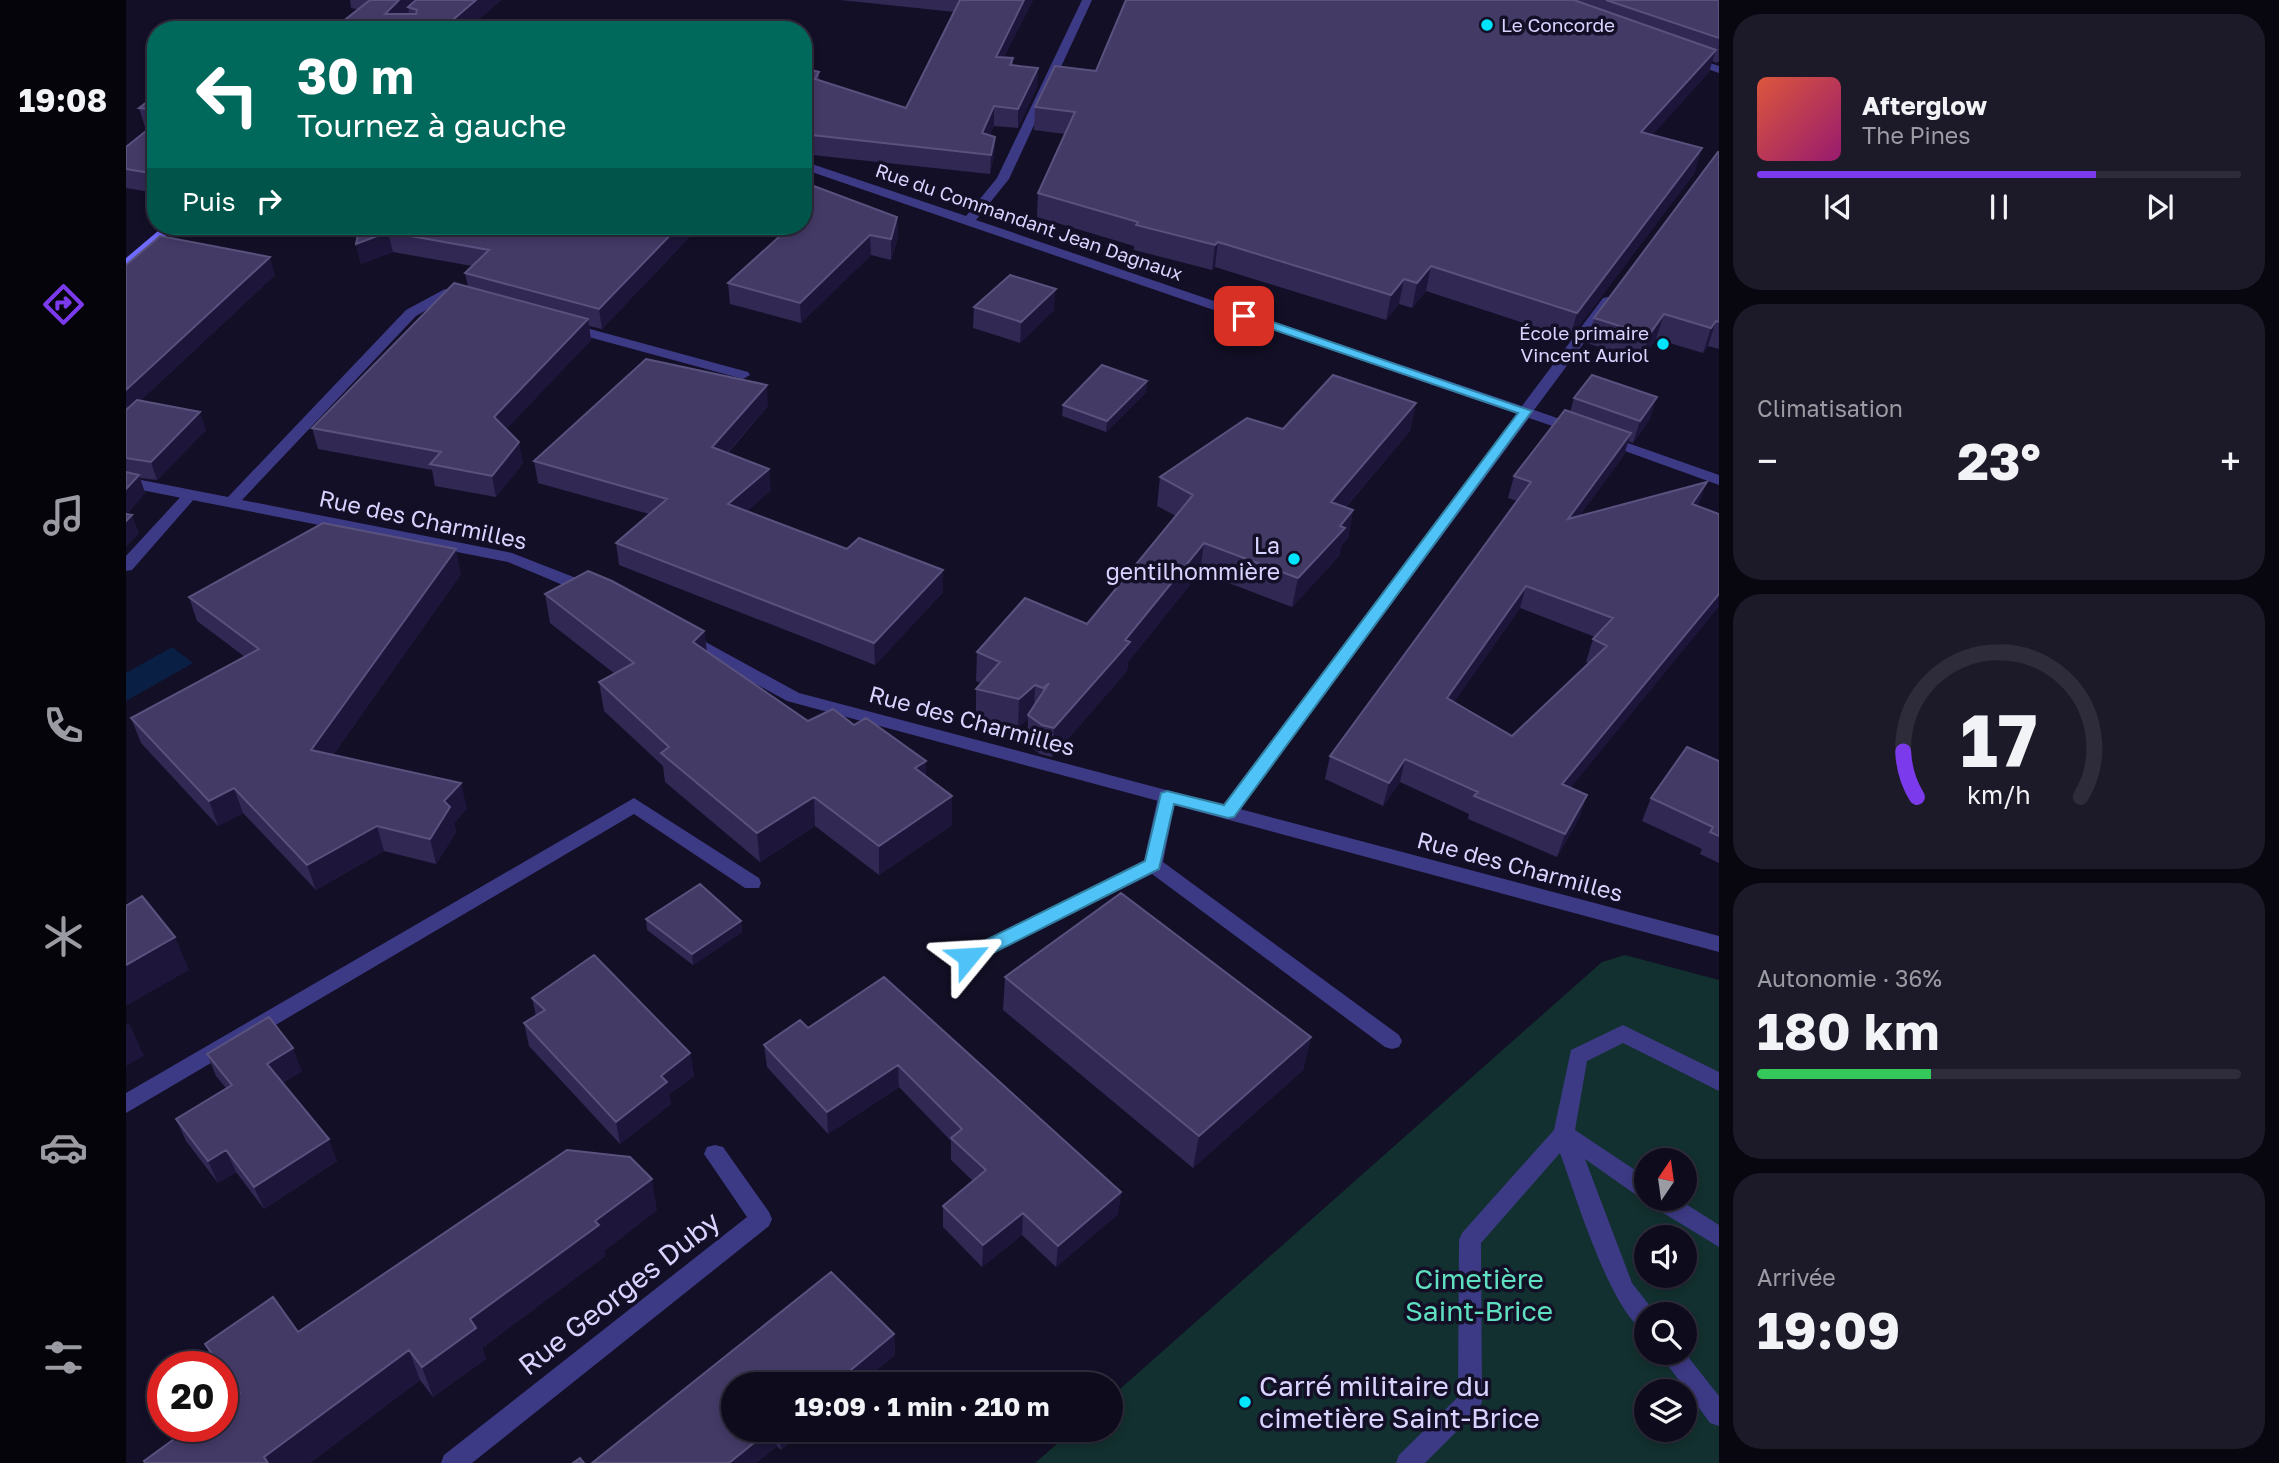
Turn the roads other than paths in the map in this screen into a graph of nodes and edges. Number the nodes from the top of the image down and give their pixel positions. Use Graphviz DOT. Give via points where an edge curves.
graph roads {
  1 [pos="1087,0"];
  2 [pos="1682,57"];
  3 [pos="1719,70"];
  4 [pos="812,168"];
  5 [pos="968,222"];
  6 [pos="161,235"];
  7 [pos="126,265"];
  8 [pos="1616,290"];
  9 [pos="471,300"];
  10 [pos="549,321"];
  11 [pos="743,375"];
  12 [pos="1526,411"];
  13 [pos="1719,480"];
  14 [pos="126,482"];
  15 [pos="190,495"];
  16 [pos="231,503"];
  17 [pos="126,566"];
  18 [pos="598,593"];
  19 [pos="671,630"];
  20 [pos="1167,797"];
  21 [pos="1228,812"];
  22 [pos="1153,865"];
  23 [pos="752,883"];
  24 [pos="1719,944"];
  25 [pos="968,957"];
  26 [pos="1392,1041"];
  27 [pos="1719,1082"];
  28 [pos="126,1104"];
  29 [pos="1564,1134"];
  30 [pos="716,1154"];
  31 [pos="1634,1181"];
  32 [pos="1679,1211"];
  33 [pos="1719,1237"];
  34 [pos="1634,1304"];
  35 [pos="1680,1365"];
  36 [pos="1719,1415"];
  37 [pos="453,1463"];
  38 [pos="1408,1463"];
  1 -- 5 [label="street" via="1003,179"];
  2 -- 3 [label="street"];
  4 -- 5 [label="street, Rue du Commandant Jean Dagnaux"];
  5 -- 12 [label="street, Rue du Commandant Jean Dagnaux"];
  6 -- 7 [label="main road"];
  8 -- 12 [label="street"];
  9 -- 16 [label="street" via="445,293 411,313"];
  10 -- 11 [label="street"];
  12 -- 13 [label="street, Rue du Commandant Jean Dagnaux"];
  12 -- 21 [label="street"];
  14 -- 15 [label="street, Rue des Charmilles"];
  15 -- 16 [label="street, Rue des Charmilles"];
  15 -- 17 [label="street"];
  16 -- 18 [label="street, Rue des Charmilles" via="512,558"];
  19 -- 20 [label="street, Rue des Charmilles" via="793,697"];
  20 -- 21 [label="street, Rue des Charmilles"];
  20 -- 22 [label="street"];
  21 -- 24 [label="street, Rue des Charmilles"];
  22 -- 25 [label="street"];
  22 -- 26 [label="street"];
  23 -- 28 [label="street" via="634,804"];
  27 -- 29 [label="street" via="1623,1033 1578,1056"];
  29 -- 31 [label="street"];
  29 -- 34 [label="street" via="1623,1289"];
  29 -- 38 [label="street" via="1470,1240 1471,1402"];
  30 -- 37 [label="street, Rue Georges Duby" via="761,1219"];
  32 -- 33 [label="street"];
  35 -- 36 [label="street"];
}
